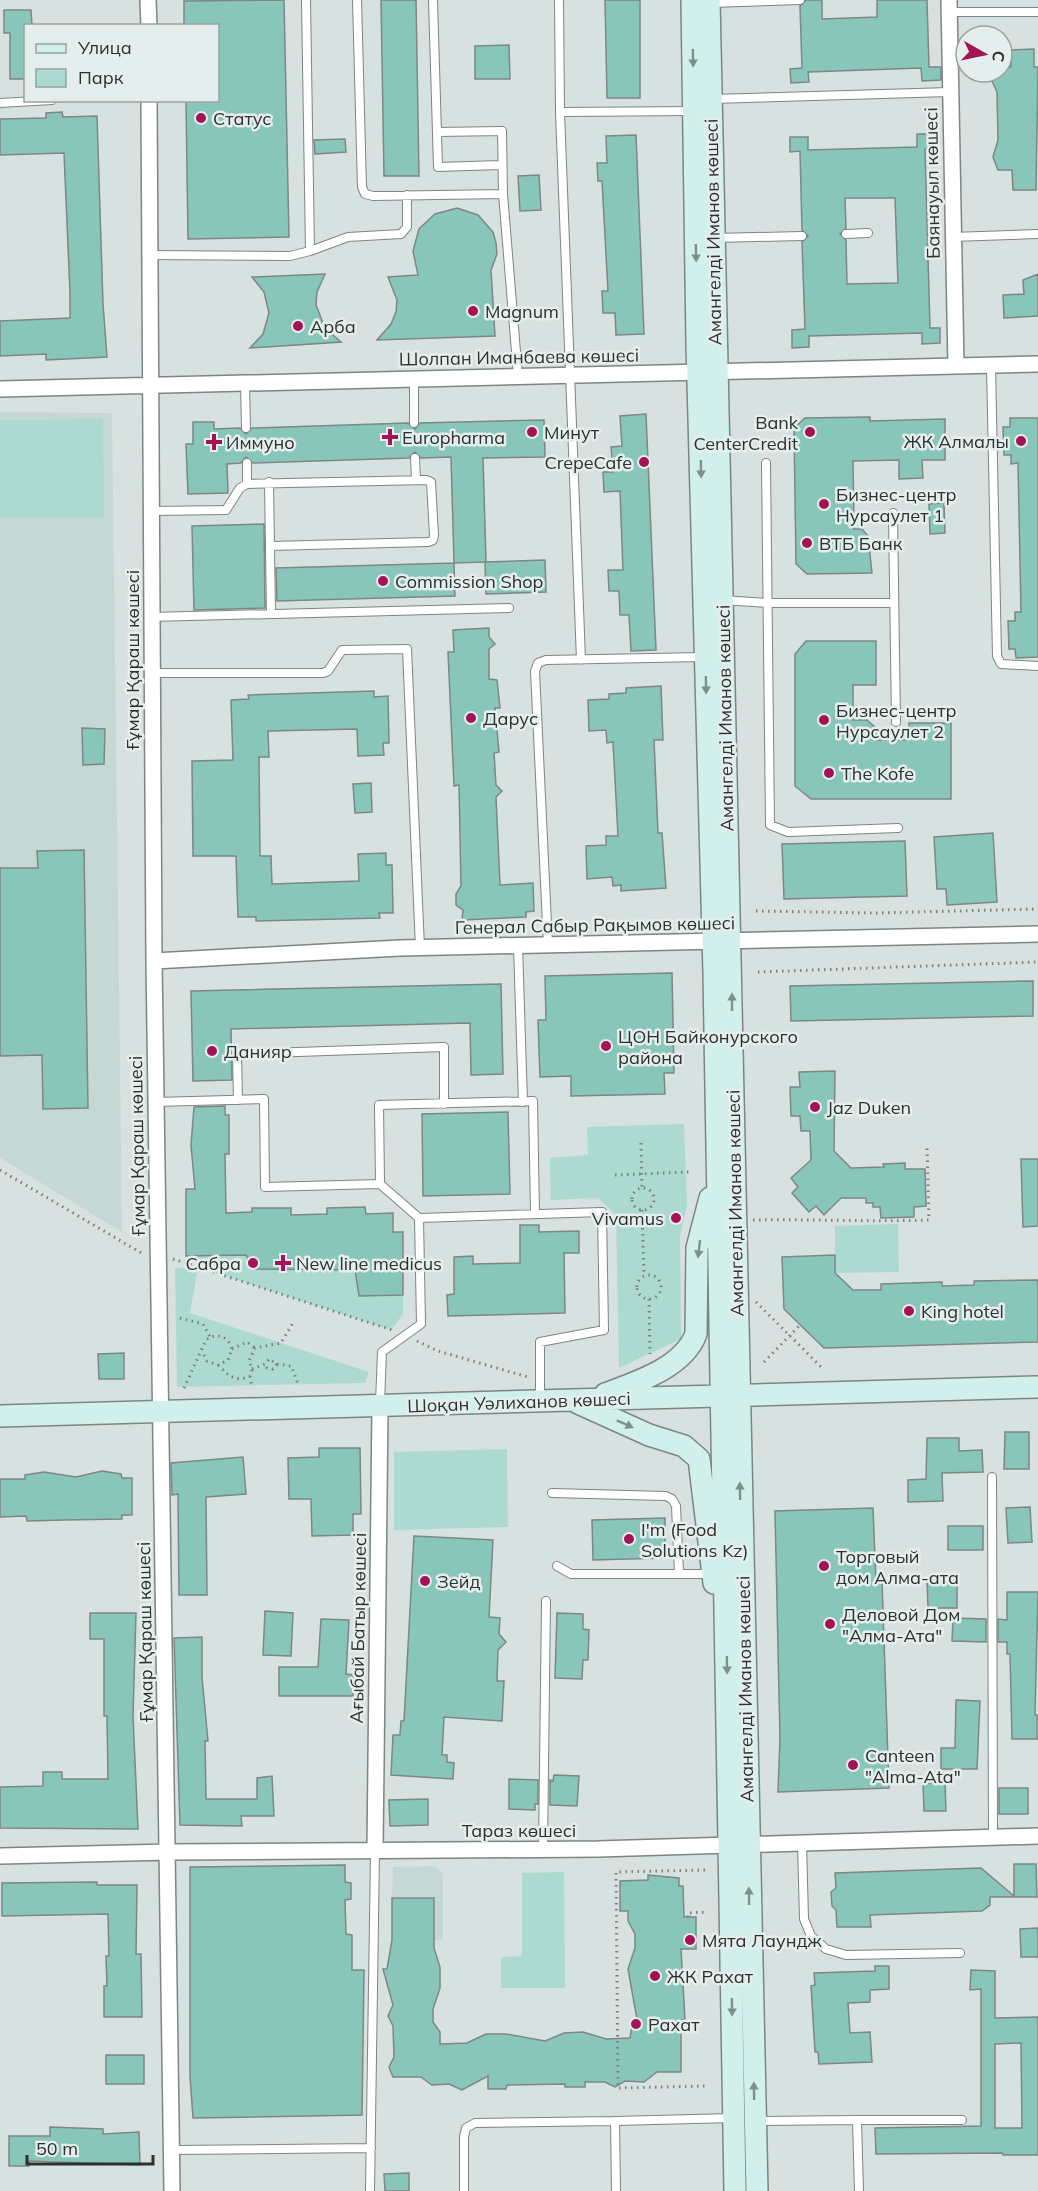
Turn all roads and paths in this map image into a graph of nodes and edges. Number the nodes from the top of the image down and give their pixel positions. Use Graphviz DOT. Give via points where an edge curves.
graph roads {
  1 [pos="148,0"];
  2 [pos="306,0"];
  3 [pos="357,0"];
  4 [pos="433,0"];
  5 [pos="559,0"];
  6 [pos="800,0"];
  7 [pos="704,1"];
  8 [pos="949,6"];
  9 [pos="1038,12"];
  10 [pos="149,24"];
  11 [pos="951,92"];
  12 [pos="24,102"];
  13 [pos="150,102"];
  14 [pos="0,103"];
  15 [pos="703,105"];
  16 [pos="560,112"];
  17 [pos="437,132"];
  18 [pos="501,165"];
  19 [pos="503,194"];
  20 [pos="407,195"];
  21 [pos="868,233"];
  22 [pos="846,234"];
  23 [pos="1038,234"];
  24 [pos="802,236"];
  25 [pos="952,237"];
  26 [pos="714,238"];
  27 [pos="310,251"];
  28 [pos="149,255"];
  29 [pos="1038,364"];
  30 [pos="991,365"];
  31 [pos="956,366"];
  32 [pos="707,372"];
  33 [pos="570,375"];
  34 [pos="518,376"];
  35 [pos="414,379"];
  36 [pos="245,383"];
  37 [pos="149,385"];
  38 [pos="0,389"];
  39 [pos="414,423"];
  40 [pos="246,428"];
  41 [pos="415,458"];
  42 [pos="247,463"];
  43 [pos="766,463"];
  44 [pos="416,480"];
  45 [pos="269,482"];
  46 [pos="247,484"];
  47 [pos="150,511"];
  48 [pos="893,513"];
  49 [pos="270,546"];
  50 [pos="722,600"];
  51 [pos="768,603"];
  52 [pos="894,603"];
  53 [pos="509,608"];
  54 [pos="272,614"];
  55 [pos="151,616"];
  56 [pos="705,657"];
  57 [pos="581,660"];
  58 [pos="1038,666"];
  59 [pos="151,674"];
  60 [pos="896,722"];
  61 [pos="898,828"];
  62 [pos="1038,909"];
  63 [pos="756,910"];
  64 [pos="1038,934"];
  65 [pos="722,942"];
  66 [pos="548,945"];
  67 [pos="518,946"];
  68 [pos="420,948"];
  69 [pos="153,961"];
  70 [pos="1038,962"];
  71 [pos="758,972"];
  72 [pos="238,1100"];
  73 [pos="156,1102"];
  74 [pos="523,1102"];
  75 [pos="444,1104"];
  76 [pos="641,1143"];
  77 [pos="927,1146"];
  78 [pos="0,1170"];
  79 [pos="689,1172"];
  80 [pos="717,1172"];
  81 [pos="641,1174"];
  82 [pos="615,1175"];
  83 [pos="380,1184"];
  84 [pos="642,1188"];
  85 [pos="642,1210"];
  86 [pos="535,1214"];
  87 [pos="419,1218"];
  88 [pos="751,1220"];
  89 [pos="159,1258"];
  90 [pos="644,1276"];
  91 [pos="649,1299"];
  92 [pos="763,1309"];
  93 [pos="180,1318"];
  94 [pos="293,1323"];
  95 [pos="800,1325"];
  96 [pos="405,1335"];
  97 [pos="789,1336"];
  98 [pos="210,1337"];
  99 [pos="255,1348"];
  100 [pos="232,1349"];
  101 [pos="202,1351"];
  102 [pos="764,1362"];
  103 [pos="266,1364"];
  104 [pos="277,1364"];
  105 [pos="218,1365"];
  106 [pos="650,1365"];
  107 [pos="822,1368"];
  108 [pos="252,1369"];
  109 [pos="250,1376"];
  110 [pos="298,1386"];
  111 [pos="252,1387"];
  112 [pos="1038,1387"];
  113 [pos="184,1388"];
  114 [pos="540,1391"];
  115 [pos="729,1395"];
  116 [pos="581,1400"];
  117 [pos="380,1407"];
  118 [pos="161,1411"];
  119 [pos="0,1416"];
  120 [pos="992,1477"];
  121 [pos="552,1493"];
  122 [pos="557,1566"];
  123 [pos="679,1573"];
  124 [pos="711,1574"];
  125 [pos="546,1601"];
  126 [pos="726,1627"];
  127 [pos="1038,1836"];
  128 [pos="993,1837"];
  129 [pos="802,1843"];
  130 [pos="739,1845"];
  131 [pos="375,1850"];
  132 [pos="543,1850"];
  133 [pos="169,1852"];
  134 [pos="0,1856"];
  135 [pos="705,1870"];
  136 [pos="706,1912"];
  137 [pos="688,1917"];
  138 [pos="960,1953"];
  139 [pos="708,2086"];
  140 [pos="744,2120"];
  141 [pos="857,2120"];
  142 [pos="962,2120"];
  143 [pos="615,2121"];
  144 [pos="371,2148"];
  145 [pos="172,2150"];
  146 [pos="172,2191"];
  147 [pos="370,2191"];
  148 [pos="464,2191"];
  149 [pos="616,2191"];
  150 [pos="735,2191"];
  151 [pos="757,2191"];
  152 [pos="859,2191"];
  1 -- 10 [label="street"];
  2 -- 27 [label="lane"];
  3 -- 20 [label="lane" via="362,187 365,194 373,196"];
  4 -- 17 [label="lane"];
  5 -- 16 [label="lane"];
  6 -- 7 [label="lane"];
  7 -- 15 [label="main road, Амангелді Иманов көшесі"];
  8 -- 9 [label="lane"];
  8 -- 11 [label="street, Баянауыл көшесі"];
  11 -- 15 [label="lane"];
  11 -- 25 [label="street, Баянауыл көшесі"];
  12 -- 14 [label="lane"];
  13 -- 28 [label="street, Ғұмар Қараш көшесі"];
  15 -- 16 [label="lane"];
  15 -- 26 [label="main road, Амангелді Иманов көшесі"];
  15 -- 32 [label="main road, Амангелді Иманов көшесі, one-way"];
  16 -- 33 [label="lane"];
  17 -- 18 [label="lane" via="438,167"];
  17 -- 18 [label="lane" via="502,131"];
  18 -- 19 [label="lane"];
  19 -- 20 [label="lane"];
  19 -- 34 [label="lane"];
  20 -- 27 [label="lane" via="407,227 401,234 348,237"];
  21 -- 22 [label="lane"];
  23 -- 25 [label="lane"];
  24 -- 26 [label="lane"];
  25 -- 31 [label="street, Баянауыл көшесі"];
  26 -- 32 [label="main road, Амангелді Иманов көшесі"];
  27 -- 28 [label="lane" via="290,256"];
  28 -- 37 [label="street, Ғұмар Қараш көшесі"];
  29 -- 30 [label="street, Шолпан Иманбаева көшесі"];
  30 -- 31 [label="street, Шолпан Иманбаева көшесі"];
  30 -- 58 [label="lane" via="997,656 1007,666"];
  31 -- 32 [label="street, Шолпан Иманбаева көшесі"];
  32 -- 33 [label="street, Шолпан Иманбаева көшесі"];
  32 -- 50 [label="main road, Амангелді Иманов көшесі"];
  32 -- 56 [label="main road, Амангелді Иманов көшесі, one-way"];
  33 -- 34 [label="street, Шолпан Иманбаева көшесі"];
  33 -- 57 [label="lane"];
  34 -- 35 [label="street, Шолпан Иманбаева көшесі"];
  35 -- 36 [label="street, Шолпан Иманбаева көшесі"];
  35 -- 39 [label="lane"];
  36 -- 37 [label="street, Шолпан Иманбаева көшесі"];
  36 -- 40 [label="lane"];
  37 -- 38 [label="street, Шолпан Иманбаева көшесі"];
  37 -- 47 [label="street, Ғұмар Қараш көшесі"];
  41 -- 44 [label="lane"];
  42 -- 46 [label="lane"];
  43 -- 51 [label="lane"];
  44 -- 45 [label="lane"];
  44 -- 49 [label="lane" via="426,480 432,488 433,540"];
  45 -- 46 [label="lane"];
  45 -- 49 [label="lane"];
  46 -- 47 [label="lane" via="226,510"];
  47 -- 55 [label="street, Ғұмар Қараш көшесі"];
  48 -- 52 [label="lane"];
  49 -- 54 [label="lane"];
  50 -- 51 [label="lane"];
  50 -- 65 [label="main road, Амангелді Иманов көшесі"];
  51 -- 52 [label="lane"];
  51 -- 61 [label="lane" via="771,825 788,832"];
  52 -- 60 [label="lane"];
  53 -- 54 [label="lane"];
  54 -- 55 [label="lane"];
  55 -- 59 [label="street, Ғұмар Қараш көшесі"];
  56 -- 57 [label="lane"];
  56 -- 65 [label="main road, Амангелді Иманов көшесі, one-way"];
  57 -- 66 [label="lane" via="546,660 538,663 535,670"];
  59 -- 68 [label="lane" via="323,673 342,650 407,649"];
  59 -- 69 [label="street, Ғұмар Қараш көшесі"];
  62 -- 63 [label="path" via="875,913"];
  64 -- 65 [label="street, Генерал Сабыр Рақымов көшесі"];
  65 -- 66 [label="street, Генерал Сабыр Рақымов көшесі"];
  65 -- 80 [label="main road, Амангелді Иманов көшесі"];
  115 -- 65 [label="main road, Амангелді Иманов көшесі, one-way"];
  66 -- 67 [label="street, Генерал Сабыр Рақымов көшесі"];
  67 -- 68 [label="street, Генерал Сабыр Рақымов көшесі"];
  67 -- 74 [label="lane"];
  68 -- 69 [label="street, Генерал Сабыр Рақымов көшесі"];
  69 -- 73 [label="street, Ғұмар Қараш көшесі"];
  70 -- 71 [label="path"];
  72 -- 73 [label="lane"];
  72 -- 75 [label="lane" via="237,1054 444,1047"];
  72 -- 83 [label="lane" via="264,1099 265,1186"];
  73 -- 89 [label="street, Ғұмар Қараш көшесі"];
  74 -- 75 [label="lane"];
  74 -- 86 [label="lane" via="533,1101"];
  75 -- 83 [label="lane" via="379,1105"];
  76 -- 81 [label="path"];
  77 -- 88 [label="path" via="929,1220"];
  78 -- 89 [label="path" via="138,1252"];
  79 -- 81 [label="path"];
  80 -- 115 [label="main road, Амангелді Иманов көшесі"];
  80 -- 116 [label="main road, one-way" via="698,1248 696,1334 691,1347 678,1360"];
  81 -- 82 [label="path"];
  81 -- 84 [label="path"];
  83 -- 87 [label="lane"];
  84 -- 85 [label="path" via="632,1198 636,1208"];
  84 -- 85 [label="path" via="651,1192 654,1199 649,1208"];
  85 -- 90 [label="path"];
  86 -- 87 [label="lane"];
  86 -- 114 [label="lane" via="602,1212 604,1330 540,1342"];
  87 -- 96 [label="lane" via="421,1324"];
  89 -- 96 [label="path" via="179,1259"];
  89 -- 118 [label="street, Ғұмар Қараш көшесі"];
  90 -- 91 [label="path" via="638,1289"];
  90 -- 91 [label="path" via="651,1275 660,1282 659,1293"];
  91 -- 106 [label="path"];
  92 -- 97 [label="path"];
  93 -- 98 [label="path" via="203,1324"];
  94 -- 99 [label="path" via="280,1343"];
  95 -- 97 [label="path"];
  96 -- 114 [label="path"];
  96 -- 117 [label="lane" via="382,1352"];
  97 -- 102 [label="path"];
  97 -- 107 [label="path"];
  98 -- 100 [label="path" via="222,1336"];
  98 -- 101 [label="path"];
  99 -- 100 [label="path" via="247,1342"];
  99 -- 108 [label="path" via="249,1361"];
  100 -- 105 [label="path" via="228,1360"];
  101 -- 105 [label="path" via="207,1361"];
  101 -- 113 [label="path"];
  103 -- 104 [label="path" via="273,1359"];
  103 -- 104 [label="path" via="273,1369"];
  103 -- 108 [label="path"];
  104 -- 110 [label="path" via="291,1366"];
  105 -- 109 [label="path" via="231,1378 242,1380"];
  108 -- 109 [label="path"];
  109 -- 111 [label="path"];
  112 -- 115 [label="main road, Шоқан Уәлиханов көшесі"];
  114 -- 116 [label="main road, Шоқан Уәлиханов көшесі"];
  114 -- 117 [label="main road, Шоқан Уәлиханов көшесі"];
  115 -- 116 [label="main road, Шоқан Уәлиханов көшесі"];
  115 -- 126 [label="main road, Амангелді Иманов көшесі"];
  130 -- 115 [label="main road, Амангелді Иманов көшесі, one-way"];
  116 -- 124 [label="main road, one-way" via="649,1436 684,1446 699,1459"];
  117 -- 118 [label="main road, Шоқан Уәлиханов көшесі"];
  117 -- 131 [label="street, Ағыбай Батыр көшесі"];
  118 -- 119 [label="main road, Шоқан Уәлиханов көшесі"];
  118 -- 133 [label="street, Ғұмар Қараш көшесі"];
  120 -- 128 [label="lane"];
  121 -- 123 [label="lane" via="672,1499 676,1506"];
  122 -- 123 [label="lane" via="571,1574"];
  123 -- 124 [label="lane"];
  124 -- 126 [label="main road"];
  125 -- 132 [label="lane"];
  126 -- 130 [label="main road, Амангелді Иманов көшесі, one-way"];
  127 -- 128 [label="street, Тараз көшесі"];
  128 -- 129 [label="street, Тараз көшесі"];
  129 -- 130 [label="street, Тараз көшесі"];
  129 -- 138 [label="lane" via="804,1919 811,1936 826,1949 846,1955"];
  130 -- 132 [label="street, Тараз көшесі"];
  130 -- 140 [label="main road, Амангелді Иманов көшесі"];
  131 -- 132 [label="street, Тараз көшесі"];
  131 -- 133 [label="street, Тараз көшесі"];
  131 -- 144 [label="lane"];
  133 -- 134 [label="street, Тараз көшесі"];
  133 -- 145 [label="street, Ғұмар Қараш көшесі"];
  135 -- 139 [label="path" via="616,1872 617,2057 618,2088"];
  136 -- 137 [label="path" via="688,1912"];
  140 -- 141 [label="lane"];
  140 -- 143 [label="lane"];
  140 -- 150 [label="main road, Амангелді Иманов көшесі"];
  140 -- 151 [label="main road, Амангелді Иманов көшесі"];
  141 -- 142 [label="lane"];
  141 -- 152 [label="lane"];
  143 -- 148 [label="lane" via="475,2123 466,2128 464,2137"];
  143 -- 149 [label="lane"];
  144 -- 145 [label="lane"];
  144 -- 147 [label="lane"];
  145 -- 146 [label="street, Ғұмар Қараш көшесі"];
}
